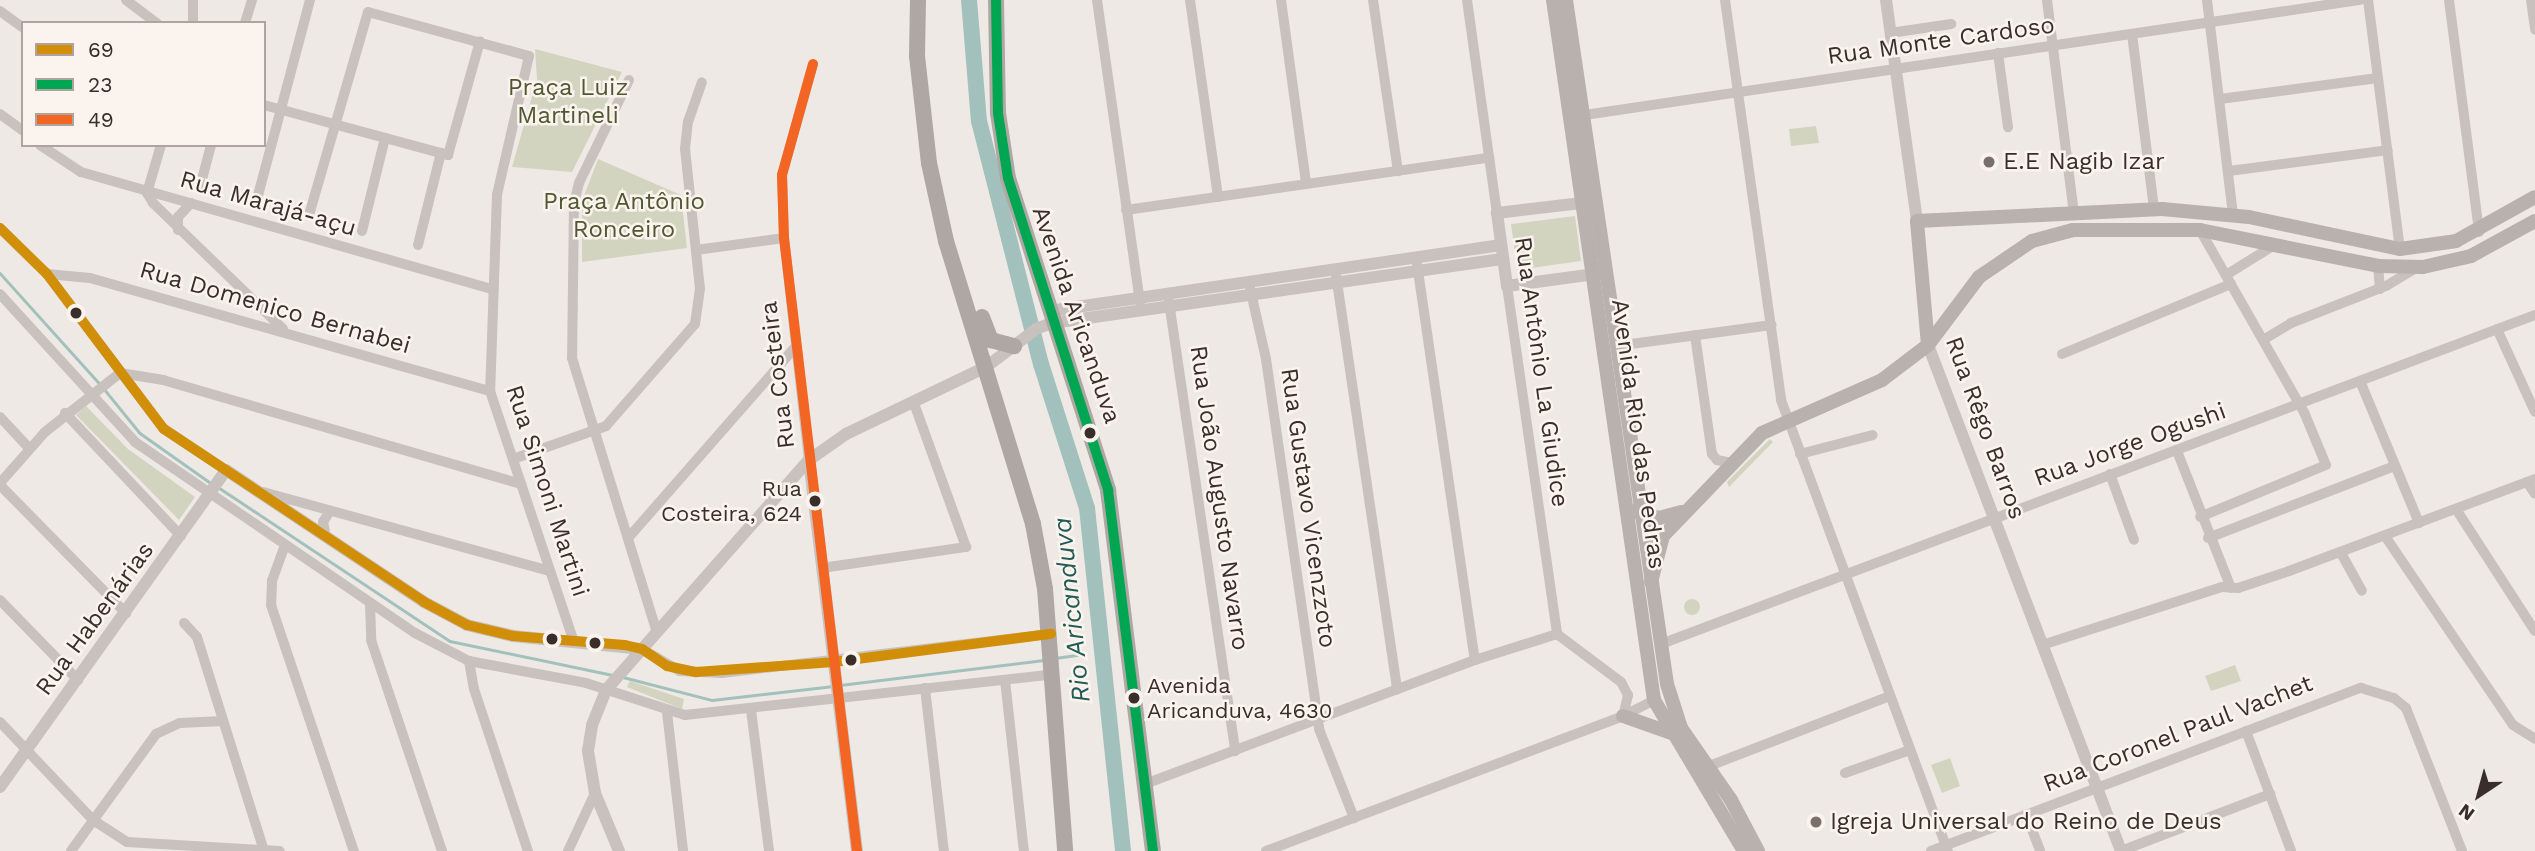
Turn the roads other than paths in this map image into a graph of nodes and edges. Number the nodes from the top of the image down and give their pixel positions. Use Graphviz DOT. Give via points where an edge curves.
graph roads {
  1 [pos="126,0"];
  2 [pos="193,0"];
  3 [pos="251,0"];
  4 [pos="310,0"];
  5 [pos="918,0"];
  6 [pos="996,0"];
  7 [pos="1097,0"];
  8 [pos="1190,0"];
  9 [pos="1281,0"];
  10 [pos="1373,0"];
  11 [pos="1467,0"];
  12 [pos="1553,0"];
  13 [pos="1566,0"];
  14 [pos="1725,0"];
  15 [pos="1886,0"];
  16 [pos="2047,0"];
  17 [pos="2207,0"];
  18 [pos="2360,0"];
  19 [pos="2368,0"];
  20 [pos="2449,0"];
  21 [pos="2531,0"];
  22 [pos="0,11"];
  23 [pos="154,21"];
  24 [pos="193,21"];
  25 [pos="246,21"];
  26 [pos="2209,22"];
  27 [pos="1951,24"];
  28 [pos="21,27"];
  29 [pos="2535,30"];
  30 [pos="1890,33"];
  31 [pos="2132,34"];
  32 [pos="480,41"];
  33 [pos="2053,45"];
  34 [pos="1998,53"];
  35 [pos="813,64"];
  36 [pos="1896,69"];
  37 [pos="2378,78"];
  38 [pos="629,80"];
  39 [pos="702,82"];
  40 [pos="1738,93"];
  41 [pos="2220,99"];
  42 [pos="266,105"];
  43 [pos="281,109"];
  44 [pos="0,114"];
  45 [pos="1576,117"];
  46 [pos="335,124"];
  47 [pos="2008,127"];
  48 [pos="21,130"];
  49 [pos="385,138"];
  50 [pos="43,147"];
  51 [pos="160,147"];
  52 [pos="210,147"];
  53 [pos="2389,150"];
  54 [pos="441,153"];
  55 [pos="1489,158"];
  56 [pos="1398,171"];
  57 [pos="2229,171"];
  58 [pos="1306,183"];
  59 [pos="200,187"];
  60 [pos="147,192"];
  61 [pos="1218,197"];
  62 [pos="2535,197"];
  63 [pos="1588,202"];
  64 [pos="191,203"];
  65 [pos="256,203"];
  66 [pos="2154,209"];
  67 [pos="1126,210"];
  68 [pos="1497,213"];
  69 [pos="2074,214"];
  70 [pos="309,215"];
  71 [pos="2233,215"];
  72 [pos="1917,221"];
  73 [pos="2535,221"];
  74 [pos="0,228"];
  75 [pos="178,230"];
  76 [pos="2200,230"];
  77 [pos="362,231"];
  78 [pos="2479,232"];
  79 [pos="784,238"];
  80 [pos="2277,243"];
  81 [pos="418,245"];
  82 [pos="1501,245"];
  83 [pos="2400,249"];
  84 [pos="696,250"];
  85 [pos="950,253"];
  86 [pos="1503,259"];
  87 [pos="1417,264"];
  88 [pos="2378,266"];
  89 [pos="2416,268"];
  90 [pos="47,274"];
  91 [pos="1599,274"];
  92 [pos="1336,276"];
  93 [pos="2228,280"];
  94 [pos="1507,286"];
  95 [pos="1250,288"];
  96 [pos="492,289"];
  97 [pos="2380,289"];
  98 [pos="0,294"];
  99 [pos="1168,299"];
  100 [pos="258,303"];
  101 [pos="1140,303"];
  102 [pos="2535,315"];
  103 [pos="1050,317"];
  104 [pos="241,319"];
  105 [pos="1772,325"];
  106 [pos="2124,328"];
  107 [pos="2497,329"];
  108 [pos="283,330"];
  109 [pos="1695,335"];
  110 [pos="2263,340"];
  111 [pos="2129,341"];
  112 [pos="1928,345"];
  113 [pos="796,346"];
  114 [pos="1616,346"];
  115 [pos="1007,351"];
  116 [pos="2062,354"];
  117 [pos="986,367"];
  118 [pos="116,374"];
  119 [pos="2360,381"];
  120 [pos="93,391"];
  121 [pos="490,391"];
  122 [pos="914,402"];
  123 [pos="2299,404"];
  124 [pos="2535,412"];
  125 [pos="65,413"];
  126 [pos="0,417"];
  127 [pos="1787,420"];
  128 [pos="593,434"];
  129 [pos="1873,436"];
  130 [pos="28,447"];
  131 [pos="2177,451"];
  132 [pos="1800,454"];
  133 [pos="513,459"];
  134 [pos="809,460"];
  135 [pos="1732,463"];
  136 [pos="2395,466"];
  137 [pos="224,472"];
  138 [pos="2110,474"];
  139 [pos="2531,481"];
  140 [pos="0,484"];
  141 [pos="521,484"];
  142 [pos="256,489"];
  143 [pos="211,491"];
  144 [pos="2535,494"];
  145 [pos="1623,505"];
  146 [pos="2456,509"];
  147 [pos="330,511"];
  148 [pos="1682,511"];
  149 [pos="1640,514"];
  150 [pos="1993,517"];
  151 [pos="2200,517"];
  152 [pos="2419,523"];
  153 [pos="181,536"];
  154 [pos="2385,536"];
  155 [pos="326,537"];
  156 [pos="629,537"];
  157 [pos="2208,538"];
  158 [pos="2134,540"];
  159 [pos="285,545"];
  160 [pos="2342,553"];
  161 [pos="822,568"];
  162 [pos="549,571"];
  163 [pos="1845,574"];
  164 [pos="1651,582"];
  165 [pos="2231,588"];
  166 [pos="2362,592"];
  167 [pos="0,600"];
  168 [pos="370,603"];
  169 [pos="126,612"];
  170 [pos="184,622"];
  171 [pos="2535,631"];
  172 [pos="657,632"];
  173 [pos="1557,634"];
  174 [pos="1051,636"];
  175 [pos="575,642"];
  176 [pos="1661,644"];
  177 [pos="2042,645"];
  178 [pos="642,649"];
  179 [pos="1475,660"];
  180 [pos="469,661"];
  181 [pos="835,666"];
  182 [pos="1054,671"];
  183 [pos="78,680"];
  184 [pos="1006,680"];
  185 [pos="1667,684"];
  186 [pos="609,686"];
  187 [pos="925,688"];
  188 [pos="1397,690"];
  189 [pos="839,693"];
  190 [pos="1890,696"];
  191 [pos="1654,700"];
  192 [pos="751,710"];
  193 [pos="667,712"];
  194 [pos="1623,716"];
  195 [pos="1317,720"];
  196 [pos="223,721"];
  197 [pos="0,722"];
  198 [pos="2535,728"];
  199 [pos="2246,731"];
  200 [pos="1672,733"];
  201 [pos="2522,734"];
  202 [pos="2535,739"];
  203 [pos="26,750"];
  204 [pos="1910,750"];
  205 [pos="1235,751"];
  206 [pos="1703,768"];
  207 [pos="1844,773"];
  208 [pos="1145,785"];
  209 [pos="2096,786"];
  210 [pos="0,787"];
  211 [pos="595,793"];
  212 [pos="2270,794"];
  213 [pos="2026,814"];
  214 [pos="1354,818"];
  215 [pos="93,820"];
  216 [pos="1947,848"];
  217 [pos="271,849"];
  218 [pos="71,851"];
  219 [pos="354,851"];
  220 [pos="442,851"];
  221 [pos="528,851"];
  222 [pos="568,851"];
  223 [pos="619,851"];
  224 [pos="683,851"];
  225 [pos="769,851"];
  226 [pos="857,851"];
  227 [pos="944,851"];
  228 [pos="1024,851"];
  229 [pos="1065,851"];
  230 [pos="1153,851"];
  231 [pos="1266,851"];
  232 [pos="1744,851"];
  233 [pos="1758,851"];
  234 [pos="1931,851"];
  235 [pos="2040,851"];
  236 [pos="2121,851"];
  237 [pos="2291,851"];
  238 [pos="2462,851"];
  1 -- 23 [label="street"];
  2 -- 24 [label="street"];
  3 -- 25 [label="street"];
  4 -- 43 [label="street"];
  5 -- 85 [label="highway" via="922,113"];
  6 -- 103 [label="highway, Avenida Aricanduva" via="998,113 1008,178"];
  7 -- 67 [label="street"];
  8 -- 61 [label="street"];
  9 -- 58 [label="street"];
  10 -- 56 [label="street"];
  11 -- 55 [label="street, Rua Antônio La Giudice"];
  12 -- 45 [label="main road, Avenida Rio das Pedras"];
  13 -- 45 [label="main road, Avenida Rio das Pedras"];
  14 -- 40 [label="street"];
  15 -- 30 [label="street, Rua Rêgo Barros"];
  16 -- 33 [label="street"];
  17 -- 26 [label="street"];
  18 -- 26 [label="street, Rua Monte Cardoso"];
  19 -- 37 [label="street"];
  20 -- 78 [label="street"];
  21 -- 29 [label="street"];
  22 -- 28 [label="street"];
  26 -- 31 [label="street, Rua Monte Cardoso"];
  26 -- 41 [label="street"];
  27 -- 30 [label="street"];
  30 -- 36 [label="street, Rua Rêgo Barros"];
  31 -- 33 [label="street, Rua Monte Cardoso"];
  31 -- 66 [label="street"];
  32 -- 46 [label="street" via="368,12"];
  32 -- 54 [label="street" via="450,152"];
  32 -- 96 [label="street, Rua Simoni Martini" via="527,55 530,61 497,195"];
  33 -- 34 [label="street, Rua Monte Cardoso"];
  33 -- 69 [label="street"];
  34 -- 36 [label="street, Rua Monte Cardoso"];
  34 -- 47 [label="street"];
  35 -- 79 [label="street, Rua Costeira" via="782,174"];
  36 -- 40 [label="street, Rua Monte Cardoso"];
  36 -- 72 [label="street, Rua Rêgo Barros"];
  37 -- 41 [label="street"];
  37 -- 53 [label="street"];
  38 -- 128 [label="street" via="579,183 574,203 572,358"];
  39 -- 84 [label="street" via="688,122 685,149"];
  40 -- 45 [label="street, Rua Monte Cardoso"];
  40 -- 105 [label="street"];
  41 -- 57 [label="street"];
  42 -- 43 [label="street"];
  43 -- 46 [label="street"];
  43 -- 65 [label="street"];
  44 -- 48 [label="street"];
  45 -- 63 [label="main road, Avenida Rio das Pedras"];
  46 -- 49 [label="street"];
  46 -- 70 [label="street"];
  49 -- 54 [label="street"];
  49 -- 77 [label="street"];
  50 -- 60 [label="street, Rua Marajá-açu" via="73,168"];
  51 -- 60 [label="street"];
  52 -- 59 [label="street"];
  53 -- 57 [label="street"];
  53 -- 83 [label="street"];
  54 -- 81 [label="street"];
  55 -- 56 [label="street"];
  55 -- 68 [label="street, Rua Antônio La Giudice"];
  56 -- 58 [label="street"];
  57 -- 71 [label="street"];
  58 -- 61 [label="street"];
  60 -- 64 [label="street, Rua Marajá-açu"];
  60 -- 75 [label="street"];
  61 -- 67 [label="street"];
  62 -- 78 [label="main road"];
  63 -- 68 [label="street"];
  63 -- 91 [label="main road, Avenida Rio das Pedras"];
  64 -- 75 [label="street" via="177,217"];
  64 -- 96 [label="street, Rua Marajá-açu"];
  66 -- 69 [label="main road"];
  66 -- 71 [label="main road"];
  67 -- 101 [label="street"];
  68 -- 82 [label="street, Rua Antônio La Giudice"];
  69 -- 72 [label="main road"];
  71 -- 83 [label="main road"];
  72 -- 112 [label="main road, Rua Rêgo Barros"];
  73 -- 89 [label="main road" via="2456,261"];
  74 -- 90 [label="street"];
  75 -- 100 [label="street"];
  76 -- 80 [label="main road"];
  76 -- 93 [label="street"];
  76 -- 112 [label="main road" via="2073,230 2032,240 1979,277"];
  78 -- 83 [label="main road" via="2435,247"];
  79 -- 84 [label="street"];
  79 -- 113 [label="street, Rua Costeira"];
  80 -- 88 [label="main road"];
  80 -- 93 [label="street"];
  82 -- 86 [label="street, Rua Antônio La Giudice"];
  82 -- 87 [label="street"];
  84 -- 128 [label="street" via="700,308 695,324 619,415"];
  85 -- 115 [label="highway" via="965,272 991,340"];
  85 -- 117 [label="highway"];
  86 -- 87 [label="street"];
  86 -- 94 [label="street, Rua Antônio La Giudice"];
  87 -- 92 [label="street"];
  87 -- 179 [label="street"];
  88 -- 89 [label="main road"];
  88 -- 97 [label="street"];
  89 -- 97 [label="street"];
  90 -- 104 [label="street, Rua Domenico Bernabei" via="90,278"];
  90 -- 118 [label="street"];
  91 -- 94 [label="street"];
  91 -- 114 [label="main road, Avenida Rio das Pedras"];
  91 -- 145 [label="main road, Avenida Rio das Pedras"];
  92 -- 95 [label="street"];
  92 -- 188 [label="street"];
  93 -- 106 [label="street"];
  93 -- 110 [label="street"];
  94 -- 173 [label="street, Rua Antônio La Giudice"];
  95 -- 99 [label="street"];
  95 -- 195 [label="street, Rua Gustavo Vicenzzoto" via="1266,359"];
  96 -- 121 [label="street, Rua Simoni Martini"];
  97 -- 110 [label="street" via="2291,323"];
  98 -- 120 [label="street"];
  99 -- 101 [label="street"];
  99 -- 205 [label="street, Rua João Augusto Navarro"];
  100 -- 104 [label="street" via="254,313"];
  100 -- 108 [label="street"];
  101 -- 103 [label="street"];
  102 -- 107 [label="street, Rua Jorge Ogushi"];
  103 -- 115 [label="street"];
  103 -- 208 [label="highway, Avenida Aricanduva" via="1094,436 1108,490"];
  104 -- 108 [label="street, Rua Domenico Bernabei"];
  105 -- 109 [label="street"];
  105 -- 127 [label="street"];
  106 -- 111 [label="street"];
  106 -- 116 [label="street"];
  107 -- 119 [label="street, Rua Jorge Ogushi"];
  107 -- 124 [label="street"];
  108 -- 121 [label="street, Rua Domenico Bernabei"];
  109 -- 114 [label="street"];
  109 -- 135 [label="street" via="1712,454"];
  110 -- 123 [label="street"];
  112 -- 127 [label="main road" via="1882,380"];
  112 -- 150 [label="street, Rua Rêgo Barros"];
  113 -- 134 [label="street, Rua Costeira"];
  113 -- 156 [label="street"];
  114 -- 149 [label="main road, Avenida Rio das Pedras"];
  115 -- 117 [label="street"];
  117 -- 122 [label="street"];
  117 -- 174 [label="highway" via="1033,524"];
  118 -- 120 [label="street"];
  118 -- 137 [label="street" via="164,429"];
  118 -- 141 [label="street" via="163,380"];
  119 -- 123 [label="street, Rua Jorge Ogushi"];
  119 -- 136 [label="street"];
  120 -- 125 [label="street"];
  120 -- 143 [label="street" via="135,442"];
  121 -- 133 [label="street, Rua Simoni Martini"];
  122 -- 134 [label="street" via="866,423"];
  122 -- 161 [label="street" via="965,548"];
  123 -- 131 [label="street, Rua Jorge Ogushi"];
  123 -- 151 [label="street" via="2326,461 2324,468"];
  125 -- 130 [label="street"];
  125 -- 153 [label="street"];
  126 -- 130 [label="street"];
  127 -- 132 [label="street"];
  127 -- 135 [label="main road" via="1762,433"];
  128 -- 133 [label="street"];
  128 -- 156 [label="street"];
  129 -- 132 [label="street"];
  130 -- 140 [label="street"];
  131 -- 138 [label="street, Rua Jorge Ogushi"];
  131 -- 151 [label="street"];
  132 -- 163 [label="street"];
  133 -- 141 [label="street, Rua Simoni Martini"];
  134 -- 161 [label="street, Rua Costeira"];
  134 -- 172 [label="street"];
  135 -- 148 [label="main road"];
  136 -- 152 [label="street"];
  136 -- 157 [label="street"];
  137 -- 142 [label="street"];
  137 -- 143 [label="street, Rua Habenárias"];
  138 -- 150 [label="street, Rua Jorge Ogushi"];
  138 -- 158 [label="street"];
  139 -- 144 [label="street"];
  139 -- 146 [label="street"];
  140 -- 169 [label="street"];
  141 -- 162 [label="street, Rua Simoni Martini"];
  142 -- 147 [label="street"];
  142 -- 155 [label="street"];
  143 -- 153 [label="street, Rua Habenárias"];
  143 -- 159 [label="street"];
  145 -- 149 [label="main road"];
  145 -- 191 [label="main road, Avenida Rio das Pedras"];
  146 -- 152 [label="street"];
  146 -- 171 [label="street"];
  147 -- 155 [label="street" via="323,522"];
  147 -- 162 [label="street"];
  148 -- 149 [label="main road" via="1658,518"];
  148 -- 164 [label="main road" via="1657,549"];
  149 -- 164 [label="main road, Avenida Rio das Pedras"];
  150 -- 163 [label="street, Rua Jorge Ogushi"];
  150 -- 177 [label="street, Rua Rêgo Barros"];
  151 -- 157 [label="street"];
  152 -- 154 [label="street"];
  153 -- 169 [label="street, Rua Habenárias"];
  154 -- 160 [label="street"];
  154 -- 201 [label="street"];
  155 -- 175 [label="street" via="467,625"];
  156 -- 172 [label="street"];
  157 -- 165 [label="street"];
  159 -- 168 [label="street"];
  159 -- 219 [label="street" via="272,580 271,605"];
  160 -- 165 [label="street"];
  160 -- 166 [label="street"];
  161 -- 181 [label="street, Rua Costeira"];
  162 -- 175 [label="street, Rua Simoni Martini"];
  163 -- 176 [label="street, Rua Jorge Ogushi"];
  163 -- 190 [label="street"];
  164 -- 176 [label="main road, Avenida Rio das Pedras"];
  165 -- 177 [label="street"];
  167 -- 183 [label="street"];
  168 -- 180 [label="street"];
  168 -- 220 [label="street" via="371,640"];
  169 -- 183 [label="street, Rua Habenárias"];
  170 -- 196 [label="street" via="197,637"];
  172 -- 178 [label="street"];
  173 -- 179 [label="street"];
  173 -- 194 [label="street" via="1621,682 1628,695"];
  174 -- 181 [label="street"];
  174 -- 182 [label="highway"];
  175 -- 178 [label="street"];
  176 -- 185 [label="main road, Avenida Rio das Pedras"];
  177 -- 209 [label="street, Rua Rêgo Barros"];
  178 -- 181 [label="street" via="680,671"];
  178 -- 186 [label="street"];
  179 -- 188 [label="street"];
  180 -- 186 [label="street"];
  180 -- 221 [label="street" via="474,689"];
  181 -- 189 [label="street, Rua Costeira"];
  182 -- 184 [label="street"];
  182 -- 229 [label="highway"];
  183 -- 203 [label="street, Rua Habenárias"];
  184 -- 187 [label="street"];
  184 -- 228 [label="street"];
  185 -- 191 [label="main road"];
  185 -- 206 [label="main road, Avenida Rio das Pedras" via="1681,728"];
  186 -- 193 [label="street"];
  186 -- 211 [label="street" via="592,725 588,751"];
  187 -- 189 [label="street"];
  187 -- 227 [label="street"];
  188 -- 195 [label="street"];
  189 -- 192 [label="street"];
  189 -- 226 [label="street, Rua Costeira"];
  190 -- 204 [label="street"];
  190 -- 206 [label="street"];
  191 -- 194 [label="street"];
  191 -- 200 [label="main road, Avenida Rio das Pedras"];
  192 -- 193 [label="street" via="704,715"];
  192 -- 225 [label="street"];
  193 -- 224 [label="street"];
  194 -- 200 [label="main road"];
  194 -- 214 [label="street"];
  195 -- 205 [label="street"];
  195 -- 214 [label="street, Rua Gustavo Vicenzzoto"];
  196 -- 215 [label="street" via="180,723 156,734"];
  196 -- 217 [label="street"];
  197 -- 203 [label="street"];
  198 -- 201 [label="street"];
  199 -- 209 [label="street, Rua Coronel Paul Vachet"];
  199 -- 212 [label="street"];
  199 -- 238 [label="street, Rua Coronel Paul Vachet" via="2361,688 2402,702"];
  200 -- 206 [label="main road, Avenida Rio das Pedras"];
  201 -- 202 [label="street"];
  203 -- 210 [label="street, Rua Habenárias"];
  203 -- 215 [label="street"];
  204 -- 207 [label="street"];
  204 -- 216 [label="street"];
  205 -- 208 [label="street"];
  206 -- 232 [label="main road, Avenida Rio das Pedras"];
  206 -- 233 [label="main road, Avenida Rio das Pedras"];
  208 -- 230 [label="highway, Avenida Aricanduva"];
  209 -- 213 [label="street, Rua Coronel Paul Vachet"];
  209 -- 236 [label="street, Rua Rêgo Barros"];
  211 -- 222 [label="street"];
  211 -- 223 [label="street"];
  212 -- 236 [label="street"];
  212 -- 237 [label="street"];
  213 -- 216 [label="street, Rua Coronel Paul Vachet"];
  213 -- 235 [label="street"];
  214 -- 231 [label="street"];
  215 -- 217 [label="street" via="114,836 142,846"];
  215 -- 218 [label="street"];
  216 -- 234 [label="street, Rua Coronel Paul Vachet"];
}
